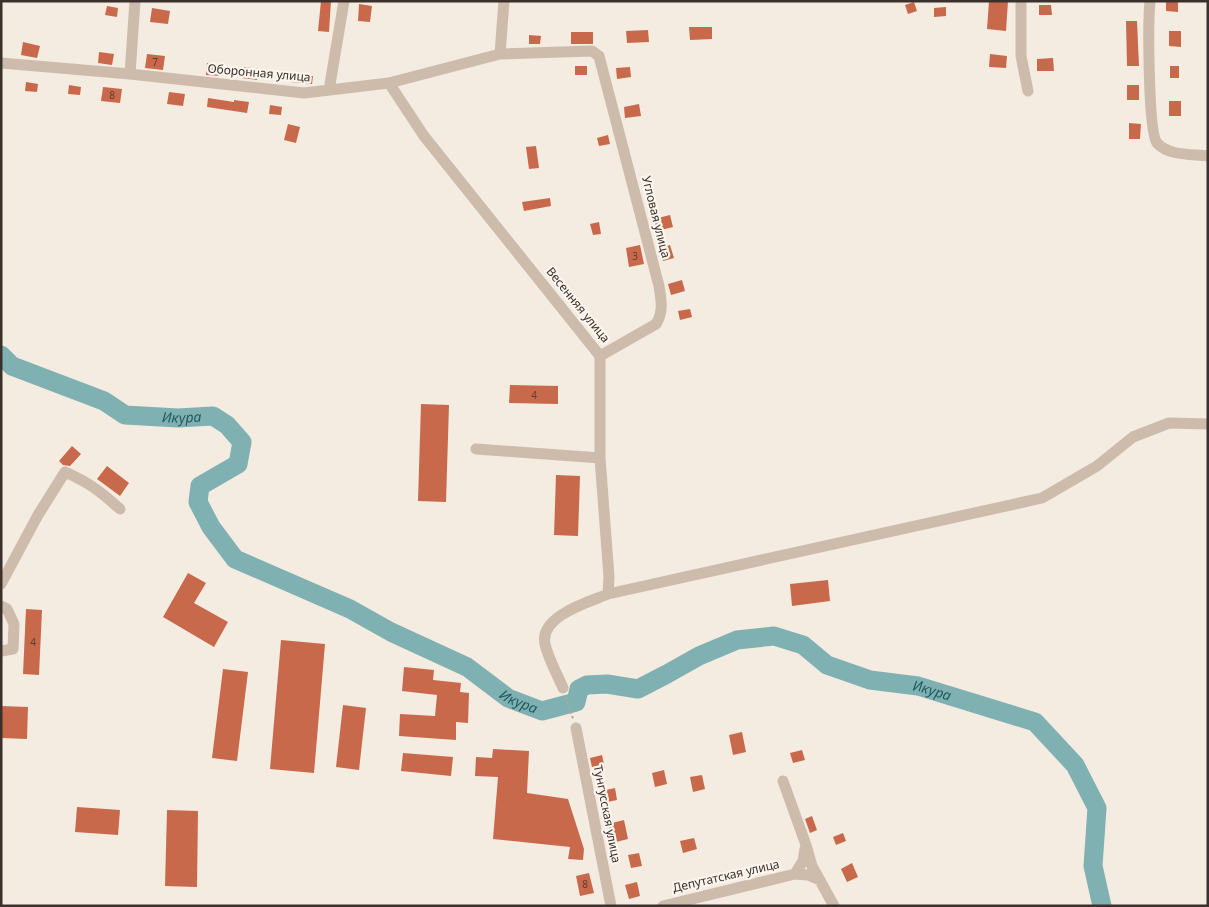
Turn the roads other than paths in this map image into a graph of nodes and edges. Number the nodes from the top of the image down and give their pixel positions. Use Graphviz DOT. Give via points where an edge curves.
graph roads {
  1 [pos="135,1"];
  2 [pos="344,1"];
  3 [pos="504,1"];
  4 [pos="1021,1"];
  5 [pos="1150,1"];
  6 [pos="500,54"];
  7 [pos="600,56"];
  8 [pos="1,63"];
  9 [pos="130,74"];
  10 [pos="389,83"];
  11 [pos="329,90"];
  12 [pos="1028,91"];
  13 [pos="1208,156"];
  14 [pos="600,356"];
  15 [pos="1208,424"];
  16 [pos="476,449"];
  17 [pos="600,458"];
  18 [pos="120,509"];
  19 [pos="1,584"];
  20 [pos="608,594"];
  21 [pos="1,606"];
  22 [pos="1,652"];
  23 [pos="562,688"];
  24 [pos="576,728"];
  25 [pos="783,781"];
  26 [pos="806,845"];
  27 [pos="795,874"];
  28 [pos="820,880"];
  29 [pos="611,906"];
  30 [pos="662,906"];
  31 [pos="834,906"];
  1 -- 9 [label="street"];
  2 -- 11 [label="street"];
  3 -- 6 [label="street"];
  4 -- 12 [label="street" via="1021,56"];
  5 -- 13 [label="street" via="1149,55 1155,141 1176,153"];
  6 -- 7 [label="street, Оборонная улица" via="592,51"];
  6 -- 10 [label="street, Оборонная улица"];
  7 -- 14 [label="street, Угловая улица" via="662,306 656,324"];
  8 -- 9 [label="street, Оборонная улица"];
  9 -- 11 [label="street, Оборонная улица" via="304,92"];
  10 -- 11 [label="street, Оборонная улица"];
  10 -- 14 [label="street, Весенняя улица" via="424,136"];
  14 -- 17 [label="street, Весенняя улица"];
  15 -- 20 [label="street" via="1169,423 1133,437 1098,466 1042,498"];
  16 -- 17 [label="street"];
  17 -- 20 [label="street, Весенняя улица"];
  18 -- 19 [label="street" via="96,488 65,472"];
  20 -- 23 [label="street" via="559,616 546,628 544,642"];
  21 -- 22 [label="street" via="7,609 14,624 13,649"];
  24 -- 29 [label="street, Тунгусская улица"];
  25 -- 26 [label="street"];
  26 -- 27 [label="street" via="803,861"];
  26 -- 28 [label="street"];
  27 -- 28 [label="street"];
  27 -- 30 [label="street, Депутатская улица"];
  28 -- 31 [label="street"];
}
